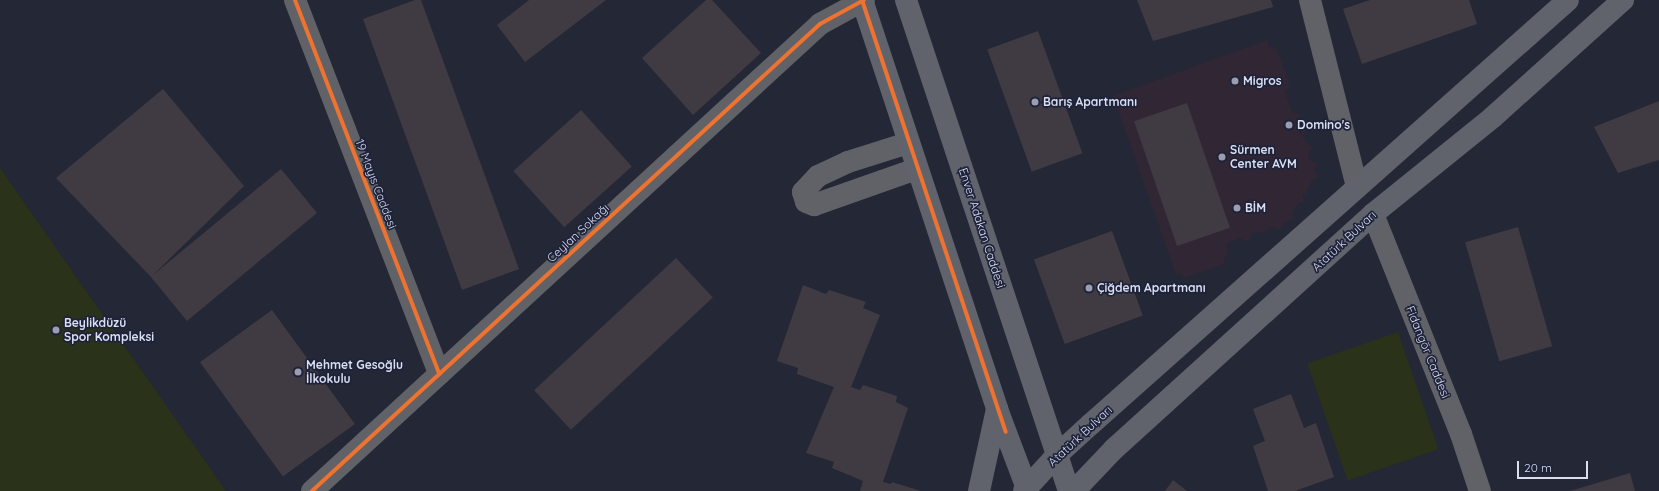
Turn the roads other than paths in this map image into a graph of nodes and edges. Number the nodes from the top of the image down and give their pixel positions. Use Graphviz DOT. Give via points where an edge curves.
graph roads {
  1 [pos="295,0"];
  2 [pos="862,0"];
  3 [pos="906,0"];
  4 [pos="1310,0"];
  5 [pos="1568,0"];
  6 [pos="1623,0"];
  7 [pos="908,143"];
  8 [pos="916,169"];
  9 [pos="1357,187"];
  10 [pos="1373,214"];
  11 [pos="439,374"];
  12 [pos="997,410"];
  13 [pos="1057,455"];
  14 [pos="1026,490"];
  15 [pos="312,491"];
  16 [pos="979,491"];
  17 [pos="1069,491"];
  18 [pos="1074,491"];
  19 [pos="1480,491"];
  1 -- 11 [label="street, 19 Mayıs Caddesi"];
  2 -- 7 [label="main road"];
  2 -- 11 [label="street, Ceylan Sokağı" via="820,24"];
  3 -- 13 [label="main road, Enver Adakan Caddesi"];
  4 -- 9 [label="street"];
  5 -- 9 [label="main road, Atatürk Bulvarı"];
  6 -- 10 [label="main road, Atatürk Bulvarı" via="1493,117"];
  7 -- 8 [label="main road"];
  7 -- 8 [label="street" via="848,162 818,176 803,192 806,202 814,205"];
  8 -- 12 [label="main road"];
  9 -- 10 [label="main road"];
  9 -- 13 [label="main road, Atatürk Bulvarı"];
  10 -- 18 [label="main road, Atatürk Bulvarı" via="1114,449"];
  10 -- 19 [label="street, Fidangör Caddesi" via="1461,434"];
  11 -- 15 [label="street, Ceylan Sokağı"];
  12 -- 14 [label="main road"];
  12 -- 16 [label="main road"];
  13 -- 14 [label="main road, Atatürk Bulvarı"];
  13 -- 17 [label="main road, Enver Adakan Caddesi"];
}
